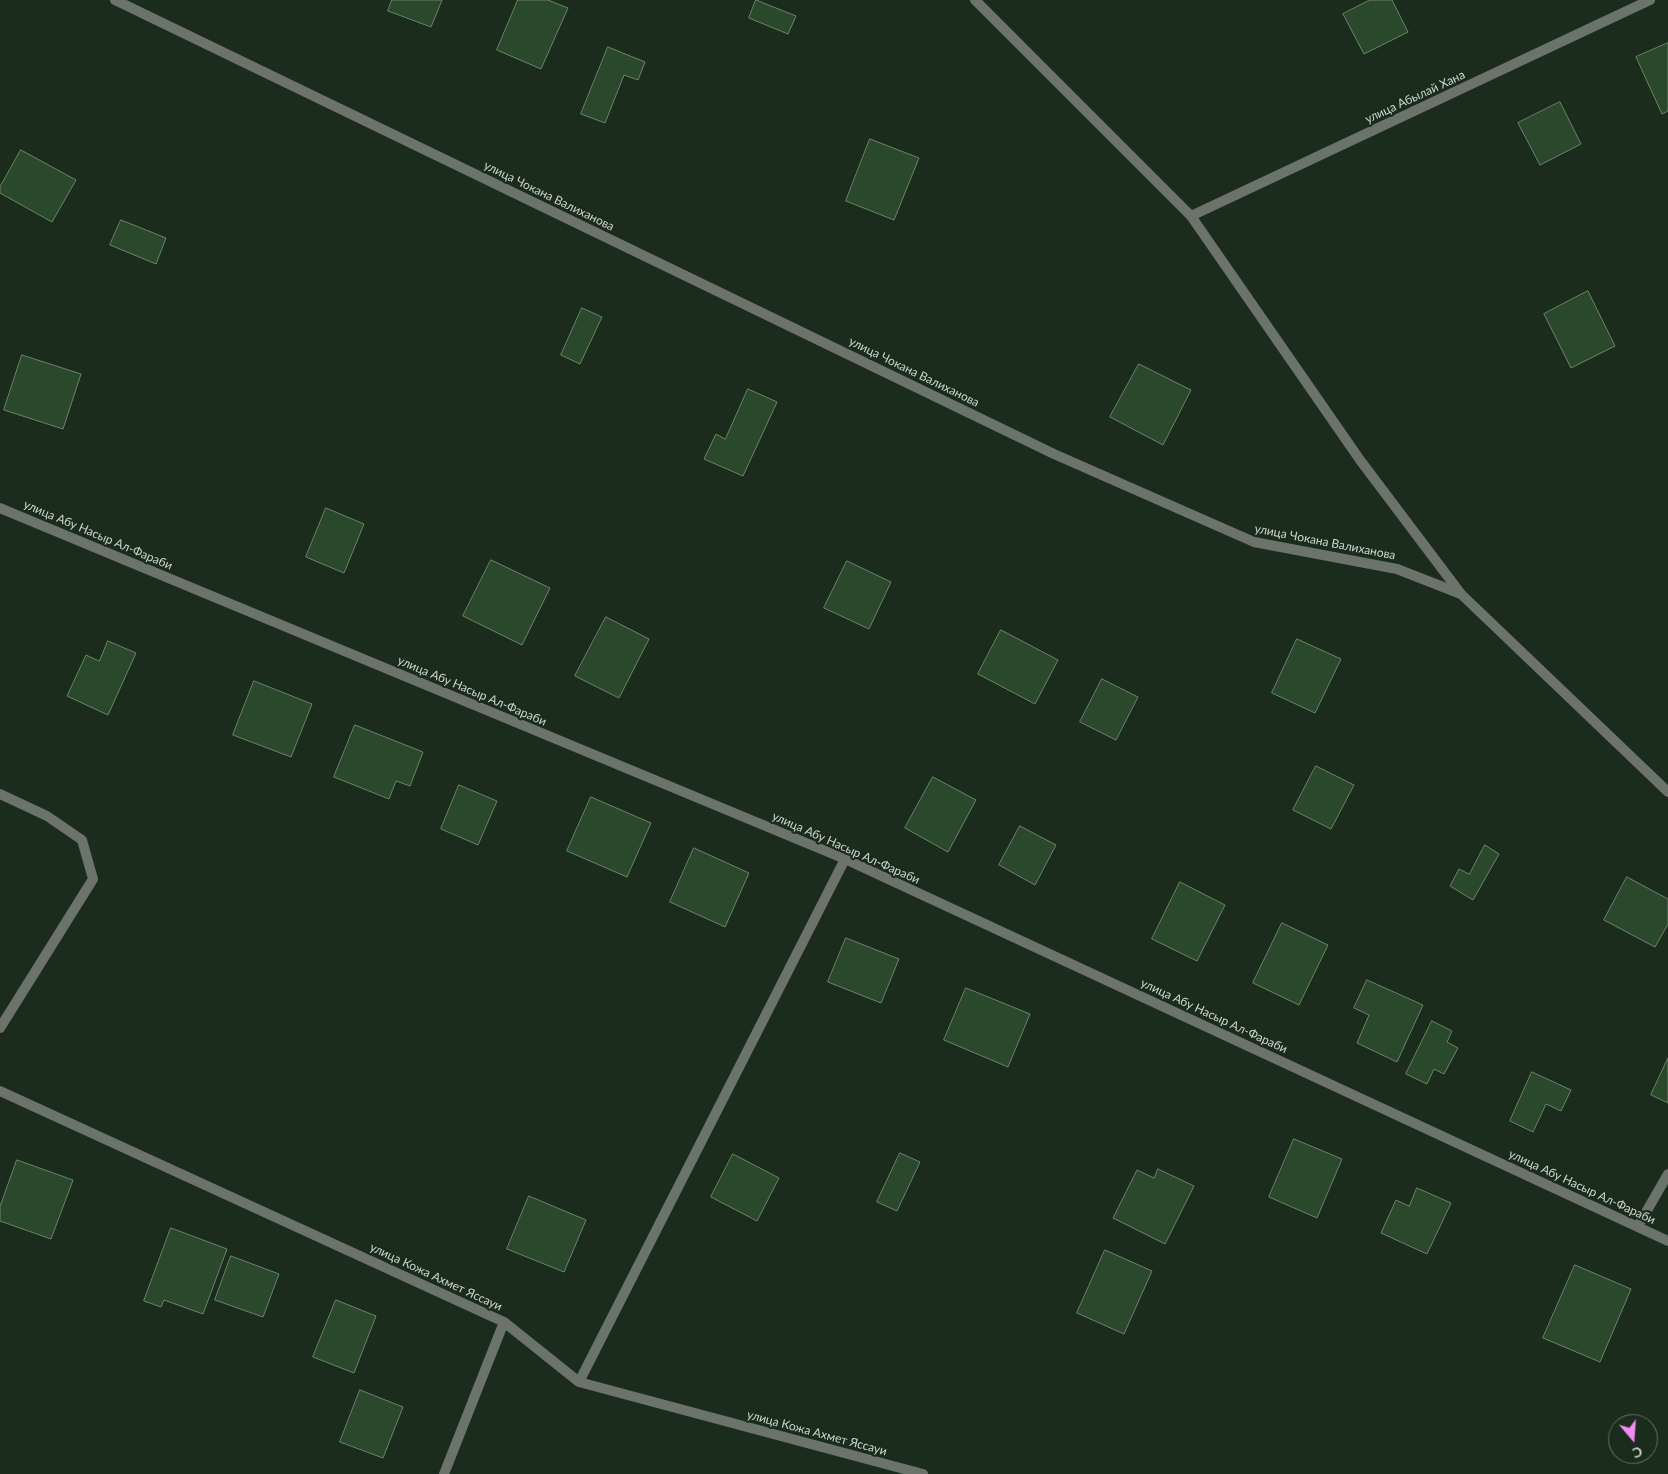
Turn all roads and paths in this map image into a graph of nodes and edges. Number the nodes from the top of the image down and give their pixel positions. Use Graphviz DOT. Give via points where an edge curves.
graph roads {
  1 [pos="115,0"];
  2 [pos="975,0"];
  3 [pos="1650,0"];
  4 [pos="1192,216"];
  5 [pos="0,508"];
  6 [pos="1462,594"];
  7 [pos="1668,792"];
  8 [pos="0,794"];
  9 [pos="845,859"];
  10 [pos="0,1028"];
  11 [pos="0,1091"];
  12 [pos="1668,1174"];
  13 [pos="1638,1226"];
  14 [pos="1668,1240"];
  15 [pos="504,1322"];
  16 [pos="579,1382"];
  17 [pos="444,1474"];
  18 [pos="924,1474"];
  1 -- 6 [label="street, улица Чокана Валиханова" via="1045,450 1254,542 1397,569"];
  2 -- 4 [label="street"];
  3 -- 4 [label="street, улица Абылай Хана"];
  4 -- 6 [label="street" via="1360,460"];
  5 -- 9 [label="street, улица Абу Насыр Ал-Фараби"];
  6 -- 7 [label="street, улица Чокана Валиханова"];
  8 -- 10 [label="street" via="47,816 82,840 92,879"];
  9 -- 13 [label="street, улица Абу Насыр Ал-Фараби"];
  9 -- 16 [label="street"];
  11 -- 15 [label="street, улица Кожа Ахмет Яссауи"];
  12 -- 13 [label="street"];
  13 -- 14 [label="street, улица Абу Насыр Ал-Фараби"];
  15 -- 16 [label="street, улица Кожа Ахмет Яссауи"];
  15 -- 17 [label="street"];
  16 -- 18 [label="street, улица Кожа Ахмет Яссауи"];
}
